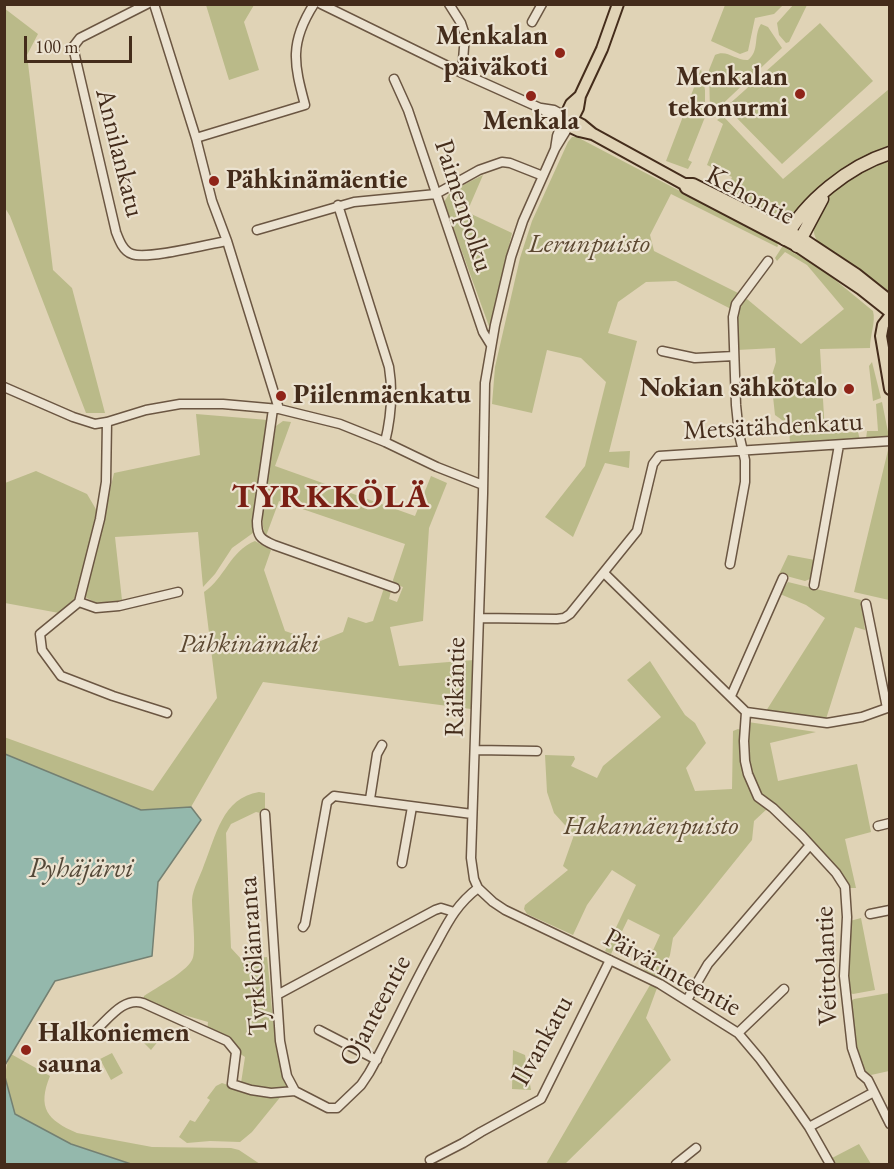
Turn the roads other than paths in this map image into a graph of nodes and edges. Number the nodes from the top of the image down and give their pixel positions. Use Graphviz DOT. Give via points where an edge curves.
graph roads {
  1 [pos="147,4"];
  2 [pos="154,4"];
  3 [pos="314,4"];
  4 [pos="321,4"];
  5 [pos="449,4"];
  6 [pos="542,4"];
  7 [pos="618,4"];
  8 [pos="532,22"];
  9 [pos="462,73"];
  10 [pos="394,80"];
  11 [pos="567,121"];
  12 [pos="196,138"];
  13 [pos="890,153"];
  14 [pos="543,176"];
  15 [pos="436,194"];
  16 [pos="338,205"];
  17 [pos="257,230"];
  18 [pos="793,238"];
  19 [pos="227,241"];
  20 [pos="768,261"];
  21 [pos="890,301"];
  22 [pos="890,314"];
  23 [pos="886,342"];
  24 [pos="491,345"];
  25 [pos="662,351"];
  26 [pos="734,356"];
  27 [pos="4,387"];
  28 [pos="890,388"];
  29 [pos="276,409"];
  30 [pos="107,422"];
  31 [pos="890,441"];
  32 [pos="385,442"];
  33 [pos="839,445"];
  34 [pos="744,450"];
  35 [pos="483,485"];
  36 [pos="730,564"];
  37 [pos="603,573"];
  38 [pos="783,578"];
  39 [pos="814,585"];
  40 [pos="395,588"];
  41 [pos="178,592"];
  42 [pos="78,602"];
  43 [pos="866,604"];
  44 [pos="479,618"];
  45 [pos="731,696"];
  46 [pos="888,707"];
  47 [pos="746,712"];
  48 [pos="167,713"];
  49 [pos="382,745"];
  50 [pos="476,750"];
  51 [pos="537,752"];
  52 [pos="370,800"];
  53 [pos="412,807"];
  54 [pos="265,814"];
  55 [pos="472,814"];
  56 [pos="890,823"];
  57 [pos="878,826"];
  58 [pos="810,845"];
  59 [pos="402,863"];
  60 [pos="478,888"];
  61 [pos="890,910"];
  62 [pos="454,912"];
  63 [pos="870,914"];
  64 [pos="303,927"];
  65 [pos="610,960"];
  66 [pos="784,989"];
  67 [pos="277,996"];
  68 [pos="687,1000"];
  69 [pos="97,1029"];
  70 [pos="319,1030"];
  71 [pos="738,1034"];
  72 [pos="376,1060"];
  73 [pos="295,1092"];
  74 [pos="874,1092"];
  75 [pos="890,1124"];
  76 [pos="809,1127"];
  77 [pos="696,1148"];
  78 [pos="430,1160"];
  79 [pos="676,1164"];
  80 [pos="830,1164"];
  1 -- 19 [label="street, Annilankatu" via="80,38 73,47 116,232 121,245 131,254 147,255"];
  2 -- 12 [label="street"];
  3 -- 12 [label="street" via="296,49 295,63 305,105"];
  4 -- 9 [label="street, Kehontie"];
  5 -- 9 [label="street" via="465,35"];
  6 -- 8 [label="street"];
  7 -- 11 [label="main road" via="578,108"];
  9 -- 11 [label="street, Kehontie" via="540,108 554,110"];
  10 -- 15 [label="street, Paimenpolku"];
  11 -- 14 [label="street, Räikäntie"];
  11 -- 18 [label="main road, Kehontie" via="582,124 592,135"];
  12 -- 19 [label="street"];
  13 -- 18 [label="highway" via="858,166 827,190"];
  14 -- 15 [label="street" via="502,162"];
  14 -- 24 [label="street, Räikäntie" via="511,257"];
  15 -- 16 [label="street"];
  15 -- 24 [label="street, Paimenpolku" via="483,332"];
  16 -- 17 [label="street"];
  16 -- 32 [label="street" via="392,381"];
  18 -- 21 [label="main road" via="856,274"];
  18 -- 22 [label="main road"];
  19 -- 29 [label="street"];
  20 -- 26 [label="street" via="734,310"];
  22 -- 23 [label="main road" via="881,332"];
  23 -- 28 [label="main road" via="883,355"];
  24 -- 35 [label="street, Räikäntie" via="484,383"];
  25 -- 26 [label="street" via="695,358"];
  26 -- 34 [label="street" via="739,434"];
  27 -- 30 [label="street" via="73,417 95,424"];
  29 -- 30 [label="street" via="180,404"];
  29 -- 32 [label="street" via="340,424"];
  29 -- 40 [label="street" via="258,535 274,545"];
  30 -- 42 [label="street" via="106,482"];
  31 -- 33 [label="street, Metsätähdenkatu"];
  32 -- 35 [label="street"];
  33 -- 34 [label="street, Metsätähdenkatu"];
  33 -- 39 [label="street"];
  34 -- 36 [label="street" via="745,482"];
  34 -- 37 [label="street, Metsätähdenkatu" via="659,456 653,464 637,531"];
  35 -- 44 [label="street, Räikäntie"];
  37 -- 44 [label="street" via="564,618"];
  37 -- 45 [label="street"];
  38 -- 45 [label="street"];
  41 -- 42 [label="street" via="119,606 96,608"];
  42 -- 48 [label="street" via="40,634 42,650 61,676"];
  43 -- 46 [label="street"];
  44 -- 50 [label="street, Räikäntie"];
  45 -- 47 [label="street"];
  46 -- 47 [label="street" via="862,717 827,723"];
  47 -- 58 [label="street, Veittolantie" via="745,761 753,787 758,797"];
  49 -- 52 [label="street"];
  50 -- 51 [label="street"];
  50 -- 55 [label="street, Räikäntie"];
  52 -- 53 [label="street"];
  52 -- 64 [label="street" via="334,796 327,802"];
  53 -- 55 [label="street"];
  53 -- 59 [label="street"];
  54 -- 67 [label="street, Tyrkkölänranta"];
  55 -- 60 [label="street, Räikäntie" via="471,858"];
  56 -- 57 [label="street"];
  58 -- 68 [label="street" via="708,964"];
  58 -- 74 [label="street, Veittolantie" via="845,887 843,960 848,1024 856,1062"];
  60 -- 62 [label="street, Ojanteentie"];
  60 -- 65 [label="street, Päivärinteentie" via="505,909"];
  61 -- 63 [label="street"];
  62 -- 67 [label="street" via="435,910"];
  62 -- 72 [label="street, Ojanteentie"];
  65 -- 68 [label="street, Päivärinteentie"];
  65 -- 78 [label="street, Ilvankatu" via="541,1099"];
  66 -- 71 [label="street"];
  67 -- 73 [label="street, Tyrkkölänranta" via="280,1041 287,1076"];
  68 -- 71 [label="street, Päivärinteentie"];
  69 -- 73 [label="street, Ojanteentie" via="123,1006 133,1001 143,1003 227,1041 236,1052 232,1084 271,1093"];
  70 -- 72 [label="street"];
  71 -- 76 [label="street, Päivärinteentie"];
  72 -- 73 [label="street, Ojanteentie" via="361,1085 337,1108 328,1108"];
  74 -- 75 [label="street, Veittolantie"];
  74 -- 76 [label="street"];
  76 -- 80 [label="street, Päivärinteentie"];
  77 -- 79 [label="street"];
}
